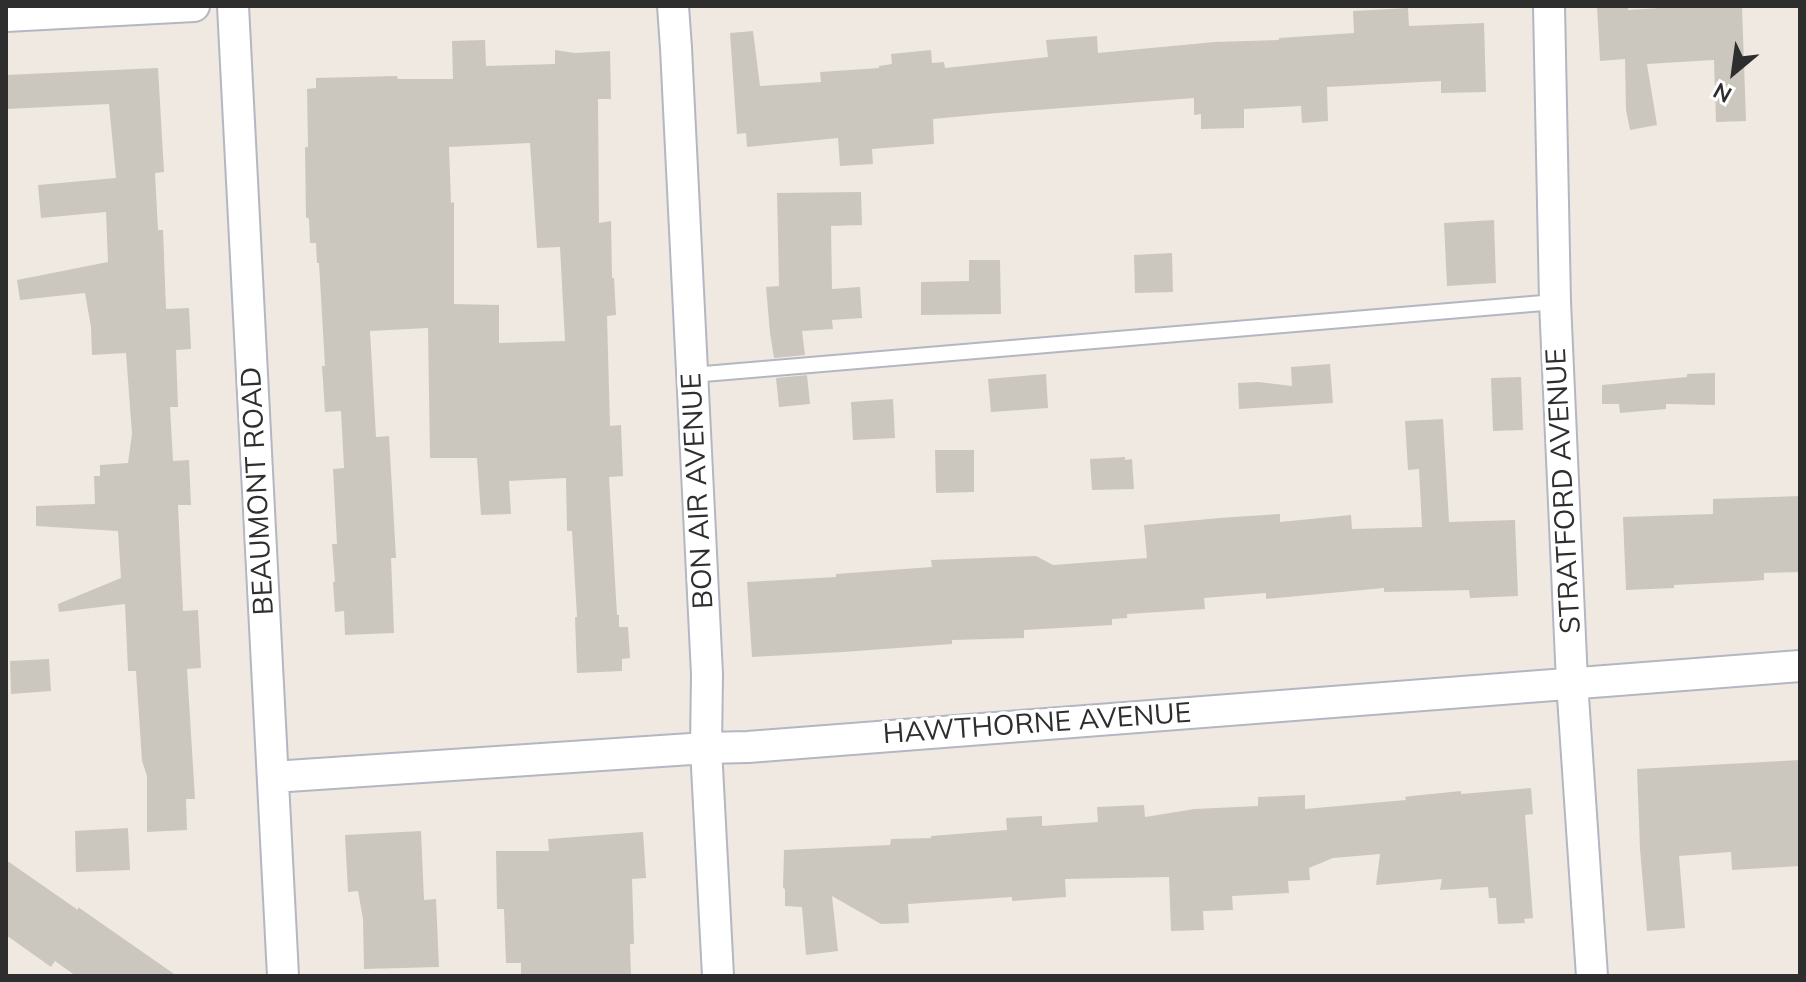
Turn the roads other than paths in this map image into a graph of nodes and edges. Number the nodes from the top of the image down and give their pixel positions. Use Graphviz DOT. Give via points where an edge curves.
graph roads {
  1 [pos="194,6"];
  2 [pos="233,6"];
  3 [pos="673,6"];
  4 [pos="1549,6"];
  5 [pos="6,16"];
  6 [pos="1555,302"];
  7 [pos="692,375"];
  8 [pos="1800,666"];
  9 [pos="1572,682"];
  10 [pos="706,748"];
  11 [pos="273,777"];
  12 [pos="283,976"];
  13 [pos="718,976"];
  14 [pos="1592,976"];
  1 -- 5 [label="street"];
  2 -- 11 [label="street, BEAUMONT ROAD"];
  3 -- 7 [label="street, BON AIR AVENUE"];
  4 -- 6 [label="street, STRATFORD AVENUE"];
  6 -- 7 [label="lane"];
  6 -- 9 [label="street, STRATFORD AVENUE"];
  7 -- 10 [label="street, BON AIR AVENUE"];
  8 -- 9 [label="street, HAWTHORNE AVENUE"];
  9 -- 10 [label="street, HAWTHORNE AVENUE"];
  9 -- 14 [label="street, STRATFORD AVENUE"];
  10 -- 11 [label="street, HAWTHORNE AVENUE"];
  10 -- 13 [label="street, BON AIR AVENUE"];
  11 -- 12 [label="street, BEAUMONT ROAD"];
}
